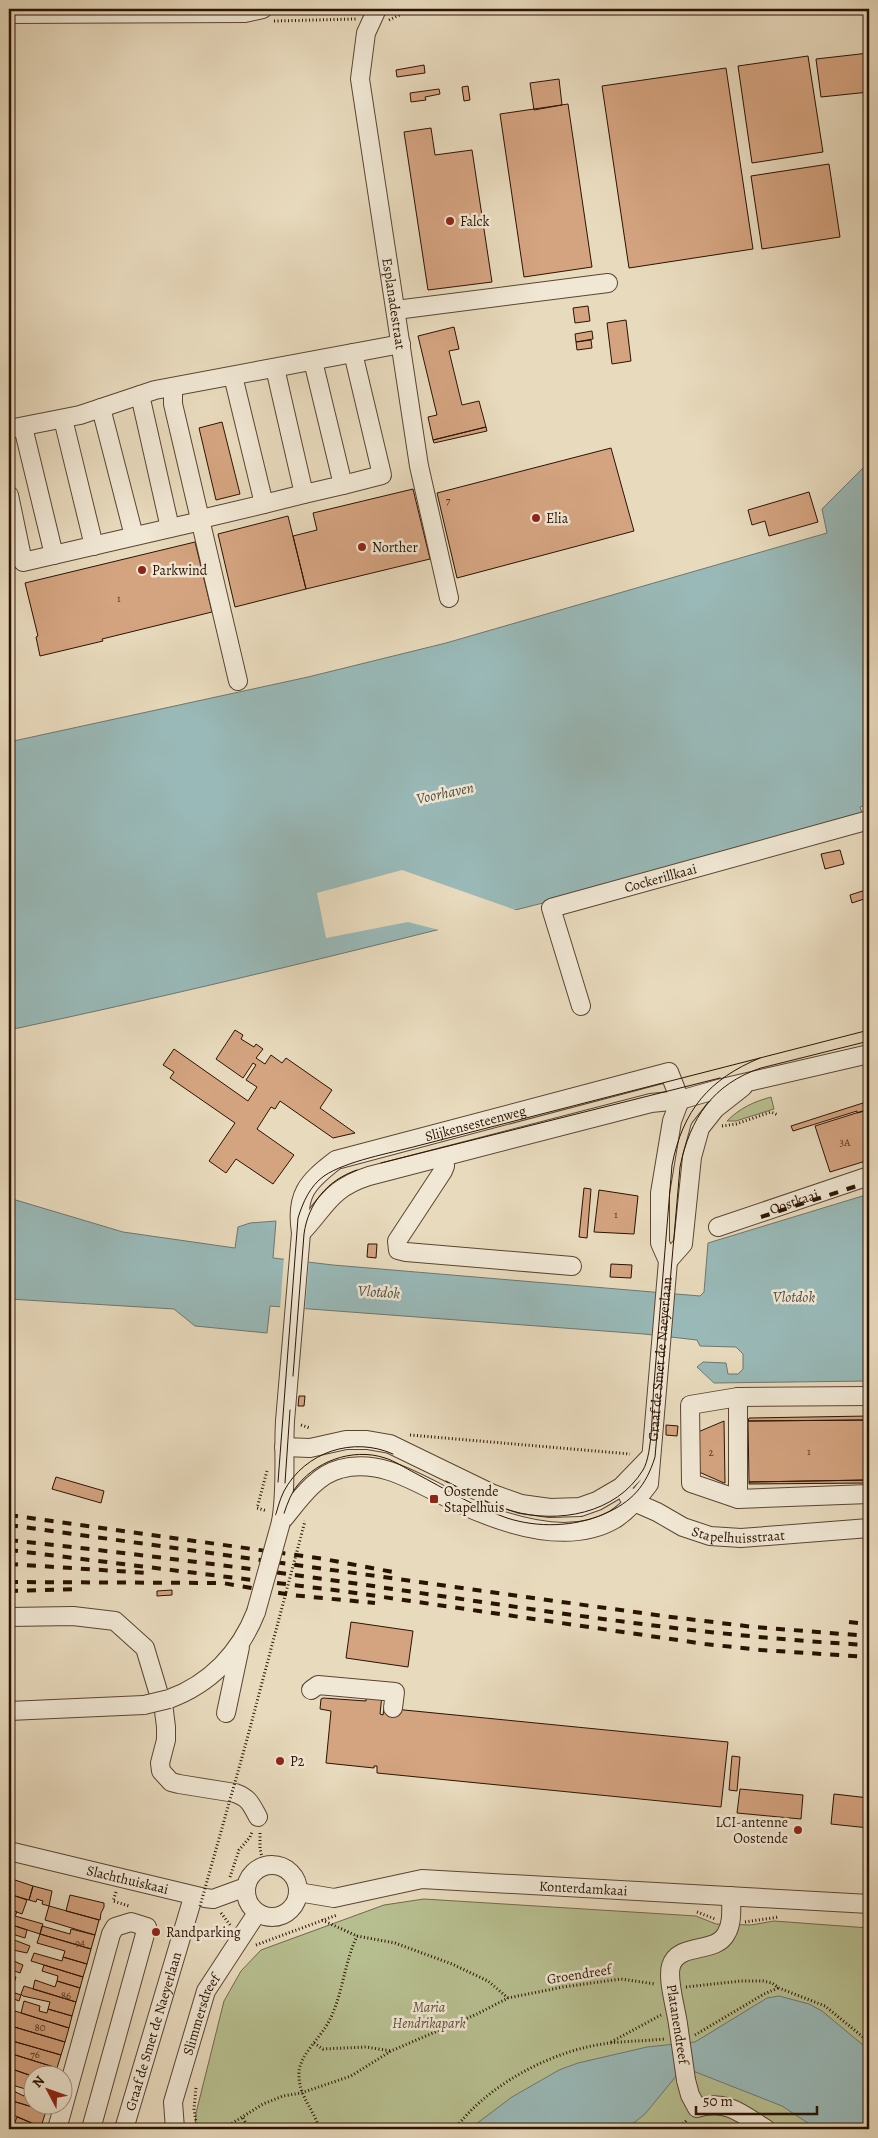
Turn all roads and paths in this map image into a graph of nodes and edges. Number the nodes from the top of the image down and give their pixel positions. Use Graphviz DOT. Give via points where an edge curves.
graph roads {
  1 [pos="263,9"];
  2 [pos="377,9"];
  3 [pos="116,11"];
  4 [pos="9,14"];
  5 [pos="608,283"];
  6 [pos="396,310"];
  7 [pos="401,344"];
  8 [pos="353,353"];
  9 [pos="313,361"];
  10 [pos="274,368"];
  11 [pos="233,376"];
  12 [pos="173,387"];
  13 [pos="140,395"];
  14 [pos="101,408"];
  15 [pos="63,419"];
  16 [pos="16,428"];
  17 [pos="344,484"];
  18 [pos="304,494"];
  19 [pos="9,495"];
  20 [pos="264,504"];
  21 [pos="201,520"];
  22 [pos="170,528"];
  23 [pos="134,536"];
  24 [pos="94,546"];
  25 [pos="54,555"];
  26 [pos="449,598"];
  27 [pos="238,681"];
  28 [pos="869,820"];
  29 [pos="581,1006"];
  30 [pos="869,1054"];
  31 [pos="749,1083"];
  32 [pos="680,1100"];
  33 [pos="778,1115"];
  34 [pos="716,1125"];
  35 [pos="444,1157"];
  36 [pos="869,1176"];
  37 [pos="718,1227"];
  38 [pos="300,1233"];
  39 [pos="668,1261"];
  40 [pos="572,1266"];
  41 [pos="869,1396"];
  42 [pos="738,1397"];
  43 [pos="404,1434"];
  44 [pos="284,1448"];
  45 [pos="651,1456"];
  46 [pos="621,1488"];
  47 [pos="869,1494"];
  48 [pos="738,1499"];
  49 [pos="636,1502"];
  50 [pos="278,1521"];
  51 [pos="305,1521"];
  52 [pos="869,1528"];
  53 [pos="248,1610"];
  54 [pos="9,1617"];
  55 [pos="241,1642"];
  56 [pos="200,1679"];
  57 [pos="311,1690"];
  58 [pos="142,1701"];
  59 [pos="9,1702"];
  60 [pos="393,1708"];
  61 [pos="9,1711"];
  62 [pos="226,1714"];
  63 [pos="258,1817"];
  64 [pos="9,1851"];
  65 [pos="264,1866"];
  66 [pos="246,1887"];
  67 [pos="298,1892"];
  68 [pos="731,1896"];
  69 [pos="201,1903"];
  70 [pos="869,1904"];
  71 [pos="689,1912"];
  72 [pos="257,1913"];
  73 [pos="341,1914"];
  74 [pos="782,1916"];
  75 [pos="322,1920"];
  76 [pos="730,1922"];
  77 [pos="357,1936"];
  78 [pos="251,1952"];
  79 [pos="672,1987"];
  80 [pos="779,1988"];
  81 [pos="508,1998"];
  82 [pos="675,2023"];
  83 [pos="688,2038"];
  84 [pos="869,2042"];
  85 [pos="314,2043"];
  86 [pos="608,2043"];
  87 [pos="391,2051"];
  88 [pos="197,2081"];
  89 [pos="179,2082"];
  90 [pos="301,2093"];
  91 [pos="243,2118"];
  92 [pos="58,2129"];
  93 [pos="91,2129"];
  94 [pos="124,2129"];
  95 [pos="175,2129"];
  96 [pos="186,2129"];
  97 [pos="197,2129"];
  98 [pos="223,2129"];
  99 [pos="249,2129"];
  100 [pos="319,2129"];
  101 [pos="455,2129"];
  102 [pos="766,2129"];
  1 -- 3 [label="street" via="245,13"];
  2 -- 6 [label="street, Esplanadestraat" via="366,33 360,79"];
  3 -- 4 [label="street"];
  5 -- 6 [label="street"];
  6 -- 7 [label="street, Esplanadestraat"];
  7 -- 8 [label="street"];
  7 -- 26 [label="street, Esplanadestraat" via="419,466"];
  8 -- 9 [label="street"];
  8 -- 17 [label="street" via="382,475"];
  9 -- 10 [label="street"];
  9 -- 17 [label="street"];
  10 -- 11 [label="street"];
  10 -- 18 [label="street"];
  11 -- 12 [label="street"];
  11 -- 20 [label="street"];
  12 -- 13 [label="street"];
  12 -- 21 [label="street" via="173,404"];
  13 -- 14 [label="street"];
  13 -- 22 [label="street"];
  14 -- 15 [label="street"];
  14 -- 23 [label="street"];
  15 -- 16 [label="street"];
  15 -- 24 [label="street"];
  16 -- 25 [label="street"];
  17 -- 18 [label="street"];
  18 -- 20 [label="street"];
  19 -- 25 [label="street" via="22,562"];
  20 -- 21 [label="street"];
  21 -- 22 [label="street"];
  21 -- 27 [label="street"];
  22 -- 23 [label="street"];
  23 -- 24 [label="street"];
  24 -- 25 [label="street"];
  28 -- 29 [label="street, Cockerillkaai" via="551,908"];
  30 -- 31 [label="street, Slijkensesteenweg"];
  31 -- 32 [label="street, Slijkensesteenweg"];
  31 -- 39 [label="street, Graaf de Smet de Naeyerlaan" via="728,1097 700,1128 692,1157 683,1244"];
  32 -- 35 [label="street, Slijkensesteenweg" via="651,1103"];
  32 -- 38 [label="street, Slijkensesteenweg" via="669,1072 336,1160 316,1176 301,1198"];
  32 -- 39 [label="street, Graaf de Smet de Naeyerlaan" via="672,1121 660,1193 660,1243"];
  33 -- 34 [label="path" via="771,1112 736,1124"];
  35 -- 38 [label="street, Slijkensesteenweg" via="354,1181 325,1202"];
  35 -- 40 [label="street" via="443,1171 397,1241 398,1250"];
  36 -- 37 [label="street, Oostkaai"];
  38 -- 44 [label="street, Slijkensesteenweg"];
  39 -- 45 [label="street, Graaf de Smet de Naeyerlaan"];
  41 -- 42 [label="street"];
  42 -- 48 [label="street"];
  42 -- 48 [label="street" via="690,1405 691,1483"];
  43 -- 45 [label="path"];
  44 -- 46 [label="street, Graaf de Smet de Naeyerlaan" via="310,1448 346,1440 390,1444 493,1494 521,1504 550,1508 580,1507"];
  44 -- 50 [label="street, Slijkensesteenweg"];
  45 -- 46 [label="street, Graaf de Smet de Naeyerlaan"];
  45 -- 49 [label="street, Graaf de Smet de Naeyerlaan" via="649,1484"];
  46 -- 49 [label="street, Stapelhuisstraat"];
  47 -- 48 [label="street"];
  49 -- 50 [label="street, Graaf de Smet de Naeyerlaan" via="615,1519 593,1529 545,1530 511,1524 389,1470 367,1466 340,1468 320,1479"];
  49 -- 52 [label="street, Stapelhuisstraat" via="683,1527 710,1536 741,1538"];
  50 -- 53 [label="street"];
  50 -- 55 [label="street, bridge" via="256,1612"];
  51 -- 69 [label="path, bridge"];
  53 -- 55 [label="street"];
  53 -- 56 [label="street" via="228,1645"];
  54 -- 63 [label="street" via="73,1616 115,1621 145,1648 164,1711 166,1740 161,1771 171,1782 244,1796"];
  55 -- 56 [label="street" via="217,1671"];
  55 -- 62 [label="street"];
  56 -- 58 [label="street, bridge" via="167,1695"];
  57 -- 60 [label="street" via="318,1685 395,1692"];
  58 -- 59 [label="street"];
  58 -- 61 [label="street"];
  63 -- 65 [label="path"];
  63 -- 69 [label="path" via="250,1837 239,1850 227,1883"];
  64 -- 69 [label="street, Slachthuiskaai" via="144,1884"];
  65 -- 66 [label="street" via="249,1878"];
  65 -- 67 [label="street" via="274,1864 288,1870 297,1882"];
  66 -- 69 [label="street"];
  66 -- 72 [label="street" via="249,1904"];
  67 -- 68 [label="street, Konterdamkaai" via="334,1898 422,1879"];
  67 -- 72 [label="street" via="293,1907 280,1916"];
  68 -- 70 [label="street, Konterdamkaai"];
  68 -- 76 [label="street, Platanendreef"];
  69 -- 94 [label="street, Graaf de Smet de Naeyerlaan"];
  71 -- 76 [label="path"];
  72 -- 89 [label="street, Slimmersdreef" via="206,1991"];
  73 -- 75 [label="path"];
  74 -- 76 [label="path"];
  75 -- 77 [label="path"];
  75 -- 78 [label="path" via="256,1945"];
  76 -- 79 [label="street, Platanendreef" via="721,1941 677,1957 671,1965"];
  77 -- 81 [label="path" via="395,1943 452,1964 488,1981"];
  77 -- 85 [label="path" via="329,2022"];
  79 -- 80 [label="path, Groendreef" via="763,1980"];
  79 -- 81 [label="path, Groendreef" via="620,1979"];
  79 -- 82 [label="street, Platanendreef"];
  80 -- 83 [label="path"];
  80 -- 84 [label="path, Groendreef" via="825,2006"];
  81 -- 87 [label="path, Groendreef"];
  82 -- 86 [label="path"];
  82 -- 86 [label="path"];
  82 -- 102 [label="street, Platanendreef, bridge" via="686,2080 697,2108 708,2105 734,2108"];
  85 -- 87 [label="path" via="322,2049 366,2047"];
  85 -- 90 [label="path" via="299,2070"];
  86 -- 101 [label="path" via="556,2057 513,2078 479,2102"];
  87 -- 90 [label="path, Groendreef" via="351,2076"];
  88 -- 97 [label="path" via="194,2098"];
  89 -- 95 [label="street" via="173,2102"];
  89 -- 96 [label="street, Slimmersdreef"];
  90 -- 91 [label="path, Groendreef" via="263,2104"];
  90 -- 100 [label="path"];
  91 -- 98 [label="path, Groendreef"];
  91 -- 99 [label="path"];
  92 -- 93 [label="street" via="111,1934 115,1927 131,1922 146,1927"];
}
